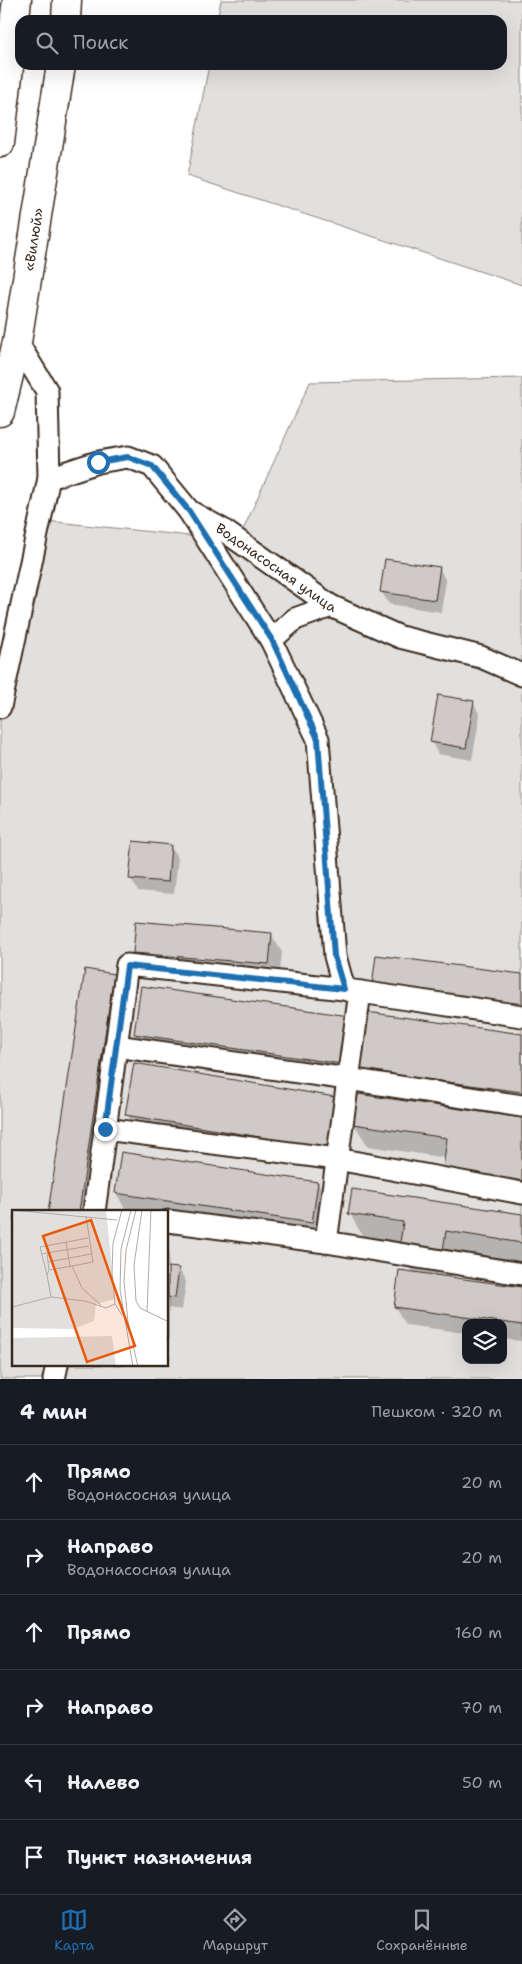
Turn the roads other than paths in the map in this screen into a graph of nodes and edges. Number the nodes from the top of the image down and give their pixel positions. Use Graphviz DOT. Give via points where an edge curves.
graph roads {
  1 [pos="17,0"];
  2 [pos="68,0"];
  3 [pos="15,15"];
  4 [pos="66,15"];
  5 [pos="15,17"];
  6 [pos="60,70"];
  7 [pos="0,143"];
  8 [pos="17,342"];
  9 [pos="0,412"];
  10 [pos="49,478"];
  11 [pos="189,511"];
  12 [pos="331,606"];
  13 [pos="272,640"];
  14 [pos="522,675"];
  15 [pos="0,707"];
  16 [pos="352,990"];
  17 [pos="522,1016"];
  18 [pos="116,1046"];
  19 [pos="348,1079"];
  20 [pos="522,1106"];
  21 [pos="105,1129"];
  22 [pos="338,1159"];
  23 [pos="522,1193"];
  24 [pos="96,1210"];
  25 [pos="169,1221"];
  26 [pos="326,1242"];
  27 [pos="522,1274"];
  28 [pos="57,1366"];
  29 [pos="54,1379"];
  1 -- 3 [label="highway"];
  2 -- 4 [label="highway"];
  5 -- 7 [label="highway"];
  6 -- 8 [label="highway, «Вилюй»"];
  8 -- 9 [label="highway, «Вилюй»"];
  8 -- 10 [label="street" via="47,391"];
  10 -- 11 [label="street, Водонасосная улица" via="98,462 128,457 152,466"];
  10 -- 15 [label="street"];
  11 -- 12 [label="street, Водонасосная улица" via="223,530"];
  11 -- 13 [label="street"];
  12 -- 13 [label="street" via="295,619"];
  12 -- 14 [label="street, Водонасосная улица" via="400,637 481,657"];
  13 -- 16 [label="street" via="318,739 334,956"];
  16 -- 17 [label="street"];
  16 -- 18 [label="street" via="127,966"];
  16 -- 19 [label="street"];
  18 -- 19 [label="street"];
  18 -- 21 [label="street"];
  19 -- 20 [label="street"];
  19 -- 22 [label="street"];
  21 -- 22 [label="street"];
  21 -- 24 [label="street"];
  22 -- 23 [label="street"];
  22 -- 26 [label="street"];
  25 -- 26 [label="street"];
  26 -- 27 [label="street"];
  28 -- 29 [label="street"];
}
